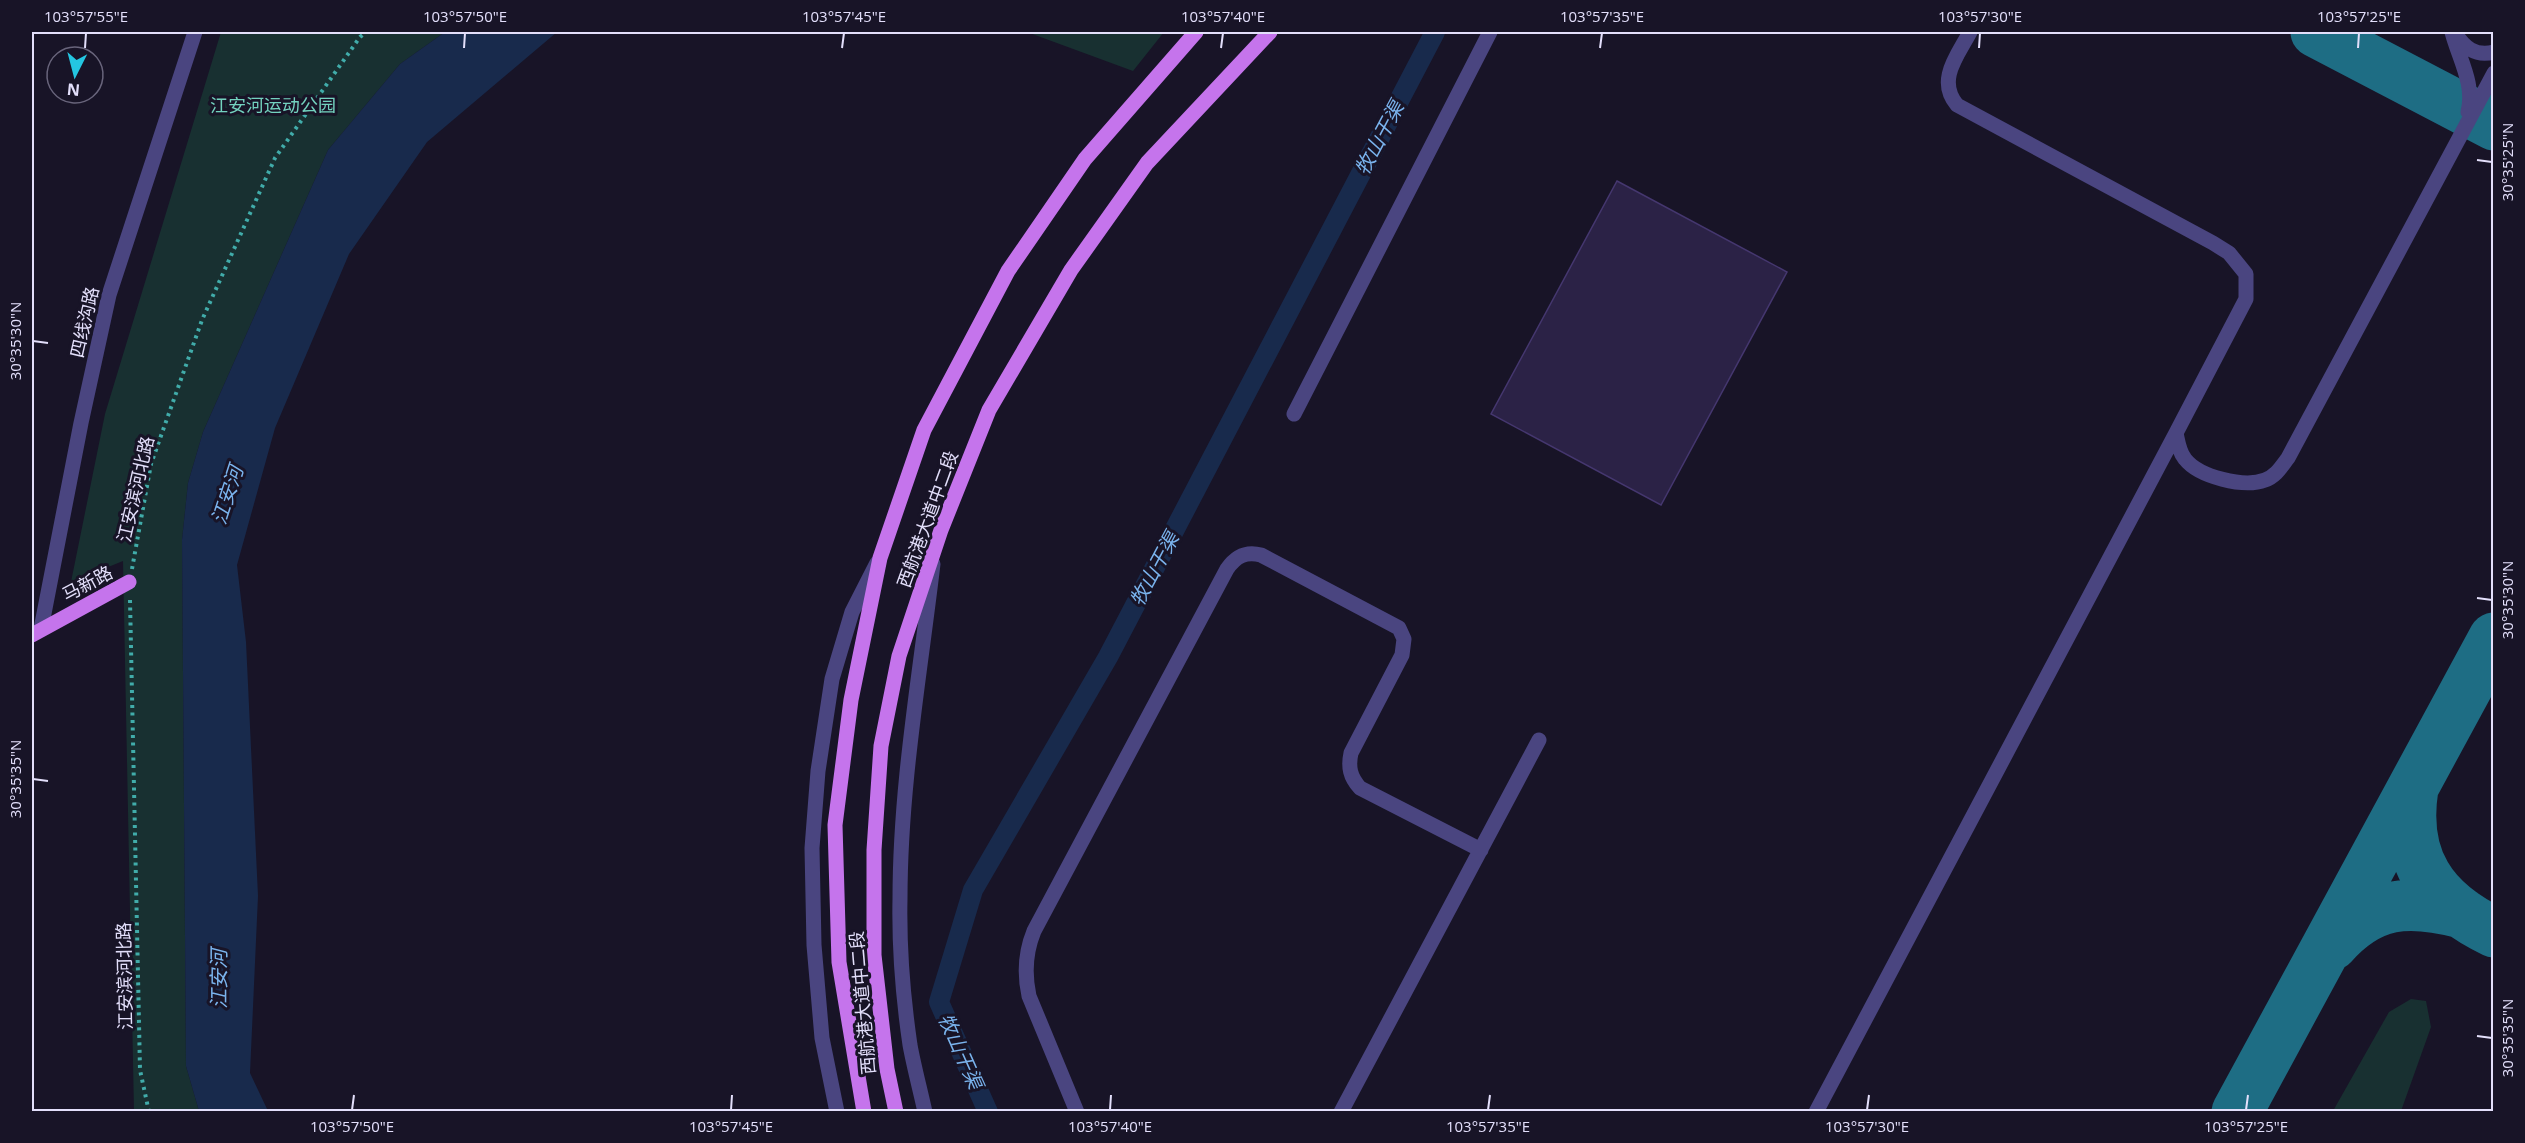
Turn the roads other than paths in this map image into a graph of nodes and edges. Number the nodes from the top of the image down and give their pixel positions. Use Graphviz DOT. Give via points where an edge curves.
graph roads {
  1 [pos="195,32"];
  2 [pos="1196,32"];
  3 [pos="1270,32"];
  4 [pos="1490,32"];
  5 [pos="1970,32"];
  6 [pos="2453,32"];
  7 [pos="2493,52"];
  8 [pos="2493,73"];
  9 [pos="2464,129"];
  10 [pos="1294,414"];
  11 [pos="2176,433"];
  12 [pos="935,546"];
  13 [pos="880,558"];
  14 [pos="129,582"];
  15 [pos="36,632"];
  16 [pos="1539,740"];
  17 [pos="1481,849"];
  18 [pos="837,1112"];
  19 [pos="864,1112"];
  20 [pos="896,1112"];
  21 [pos="925,1112"];
  22 [pos="1077,1112"];
  23 [pos="1341,1112"];
  24 [pos="1816,1112"];
  1 -- 15 [label="street, 四线沟路" via="109,294"];
  2 -- 13 [label="main road, 西航港大道中二段" via="1085,159 1008,271 924,430"];
  3 -- 12 [label="main road, 西航港大道中二段" via="1147,163 1071,270 989,410"];
  4 -- 10 [label="street"];
  5 -- 11 [label="street" via="1948,77 1949,93 1957,105 2213,243 2229,253 2246,274 2248,289 2241,312"];
  6 -- 7 [label="street" via="2467,49"];
  6 -- 9 [label="street" via="2470,86"];
  8 -- 9 [label="street"];
  9 -- 11 [label="street" via="2279,471 2255,483 2218,478 2186,460"];
  11 -- 24 [label="street"];
  12 -- 20 [label="main road, 西航港大道中二段" via="899,656 880,758 874,850 874,955"];
  12 -- 21 [label="street" via="911,733 900,900 910,1045"];
  13 -- 18 [label="street" via="852,612 832,679 818,771 812,848 814,945 822,1038"];
  13 -- 19 [label="main road, 西航港大道中二段" via="851,700 835,825 839,962"];
  14 -- 15 [label="main road, 马新路"];
  16 -- 17 [label="street"];
  17 -- 22 [label="street" via="1353,781 1351,753 1402,655 1404,639 1399,628 1261,555 1239,556 1227,569 1028,946 1029,996"];
  17 -- 23 [label="street"];
}
